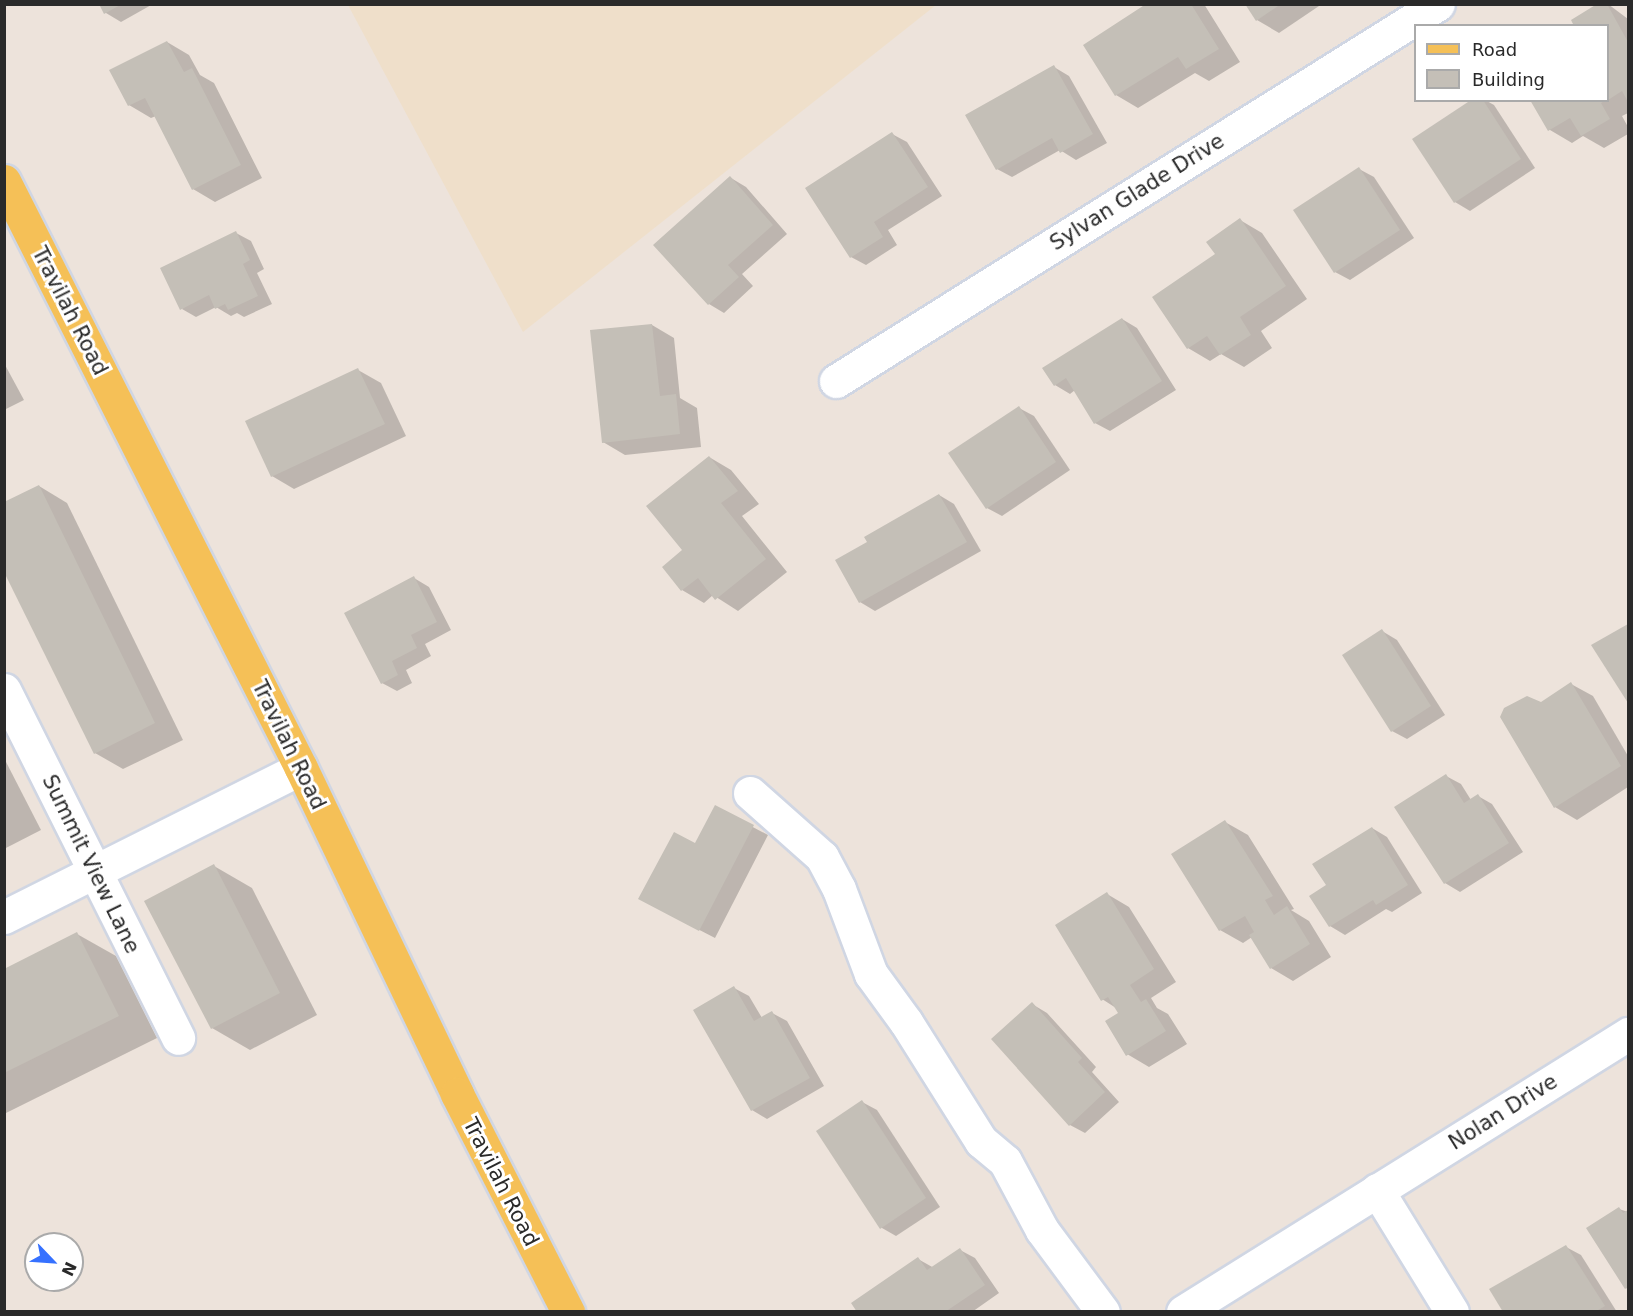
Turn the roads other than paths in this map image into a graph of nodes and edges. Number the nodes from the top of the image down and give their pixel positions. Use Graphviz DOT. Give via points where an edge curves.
graph roads {
  1 [pos="1438,4"];
  2 [pos="4,181"];
  3 [pos="836,381"];
  4 [pos="4,690"];
  5 [pos="302,768"];
  6 [pos="750,793"];
  7 [pos="95,872"];
  8 [pos="4,917"];
  9 [pos="1629,1034"];
  10 [pos="178,1038"];
  11 [pos="1377,1190"];
  12 [pos="568,1311"];
  13 [pos="1103,1311"];
  14 [pos="1184,1311"];
  15 [pos="1452,1311"];
  1 -- 3 [label="street, Sylvan Glade Drive"];
  2 -- 5 [label="main road, Travilah Road"];
  4 -- 7 [label="street, Summit View Lane"];
  5 -- 7 [label="street"];
  5 -- 12 [label="main road, Travilah Road" via="457,1094"];
  6 -- 13 [label="street" via="822,857 839,889 871,974 981,1141 1005,1161 1042,1230"];
  7 -- 8 [label="street"];
  7 -- 10 [label="street, Summit View Lane"];
  9 -- 11 [label="street, Nolan Drive"];
  11 -- 14 [label="street, Nolan Drive"];
  11 -- 15 [label="street"];
}
